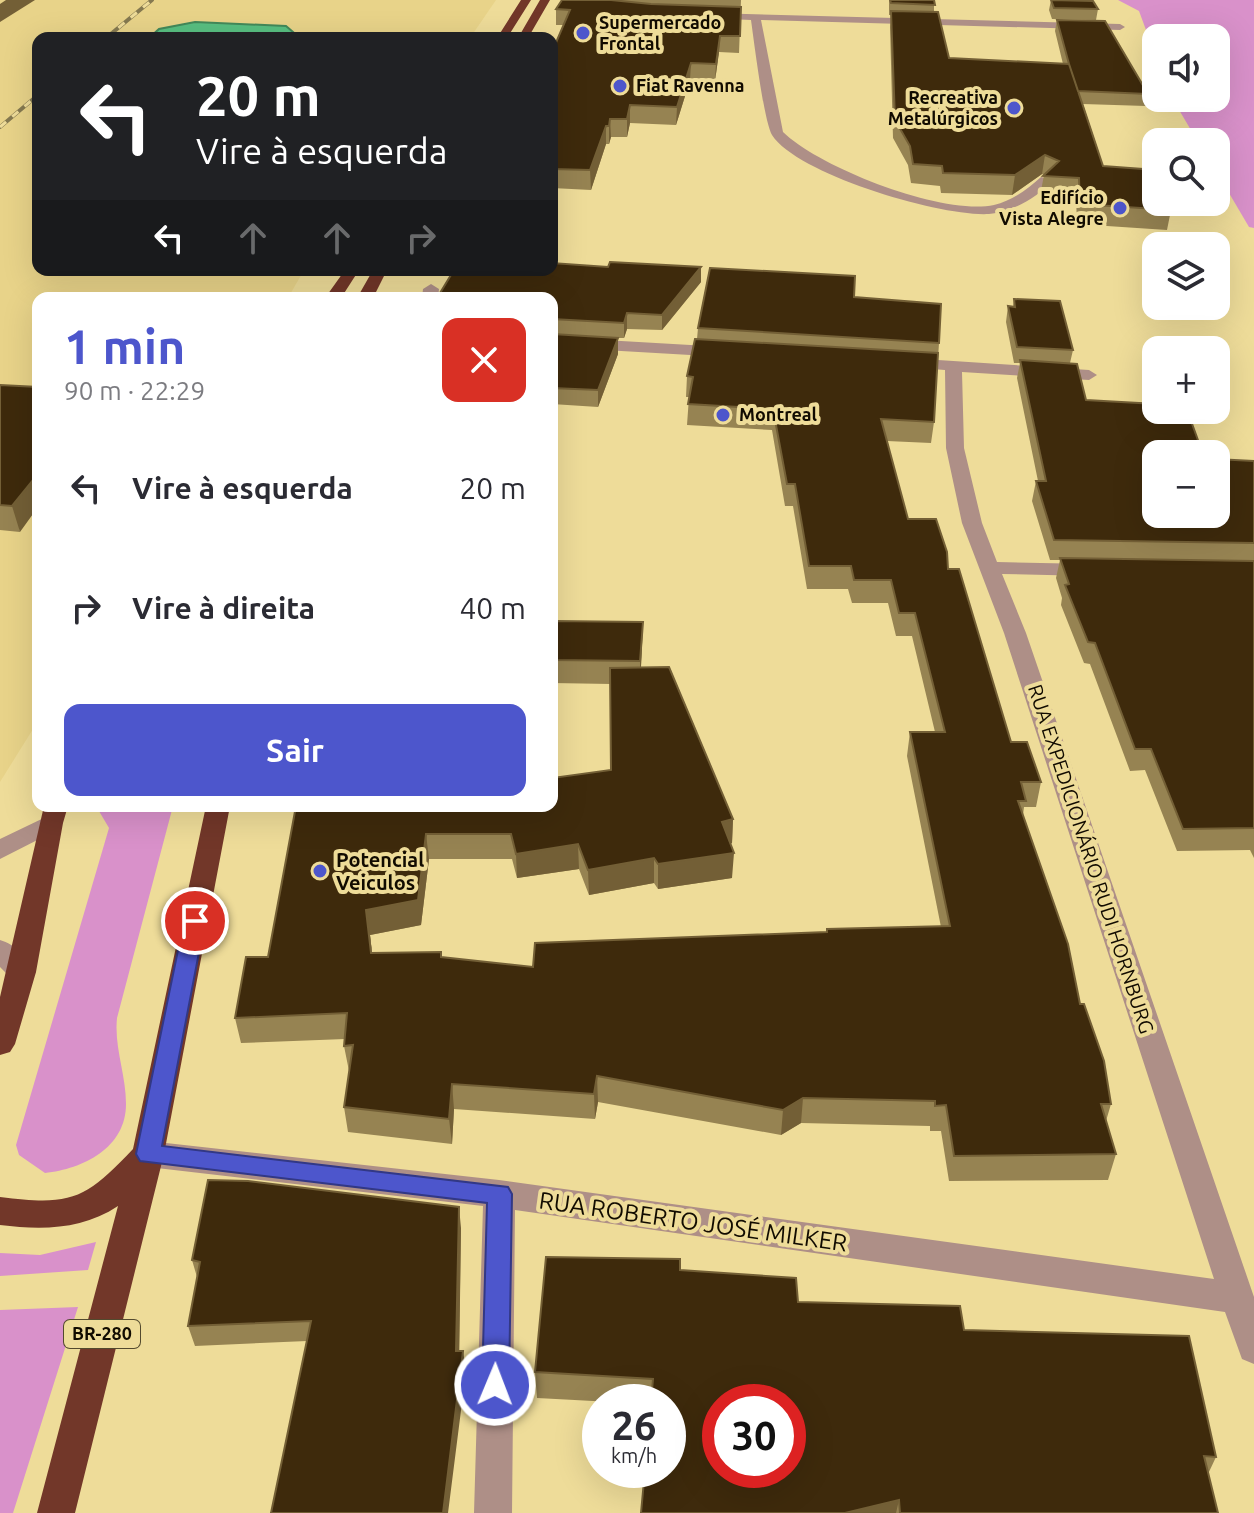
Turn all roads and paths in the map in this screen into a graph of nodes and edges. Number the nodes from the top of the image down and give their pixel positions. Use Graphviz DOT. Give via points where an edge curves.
graph roads {
  1 [pos="526,0"];
  2 [pos="544,1"];
  3 [pos="559,4"];
  4 [pos="696,15"];
  5 [pos="755,17"];
  6 [pos="1120,27"];
  7 [pos="506,32"];
  8 [pos="526,32"];
  9 [pos="1046,180"];
  10 [pos="558,342"];
  11 [pos="737,353"];
  12 [pos="922,364"];
  13 [pos="953,366"];
  14 [pos="1089,375"];
  15 [pos="988,568"];
  16 [pos="1113,570"];
  17 [pos="217,812"];
  18 [pos="53,814"];
  19 [pos="0,850"];
  20 [pos="0,950"];
  21 [pos="22,972"];
  22 [pos="0,1044"];
  23 [pos="148,1154"];
  24 [pos="499,1194"];
  25 [pos="0,1211"];
  26 [pos="1237,1298"];
  27 [pos="1254,1348"];
  28 [pos="56,1513"];
  29 [pos="493,1513"];
  1 -- 7 [label="highway"];
  2 -- 3 [label="street"];
  2 -- 8 [label="highway"];
  4 -- 5 [label="street"];
  5 -- 6 [label="street"];
  5 -- 9 [label="street" via="777,133 807,159 938,205 988,210 1010,205"];
  10 -- 11 [label="street"];
  12 -- 13 [label="street"];
  13 -- 14 [label="street"];
  13 -- 15 [label="street, RUA EXPEDICIONÁRIO RUDI HORNBURG" via="957,459"];
  15 -- 16 [label="street"];
  15 -- 26 [label="street, RUA EXPEDICIONÁRIO RUDI HORNBURG" via="1015,633"];
  17 -- 23 [label="highway, BR-280"];
  18 -- 19 [label="street" via="20,842"];
  18 -- 21 [label="highway"];
  20 -- 21 [label="street"];
  21 -- 22 [label="highway"];
  23 -- 24 [label="street, RUA ROBERTO JOSÉ MILKER"];
  23 -- 25 [label="highway" via="107,1197 80,1211"];
  23 -- 28 [label="highway, BR-280"];
  24 -- 26 [label="street, RUA ROBERTO JOSÉ MILKER"];
  24 -- 29 [label="street"];
  26 -- 27 [label="street, RUA EXPEDICIONÁRIO RUDI HORNBURG"];
}
